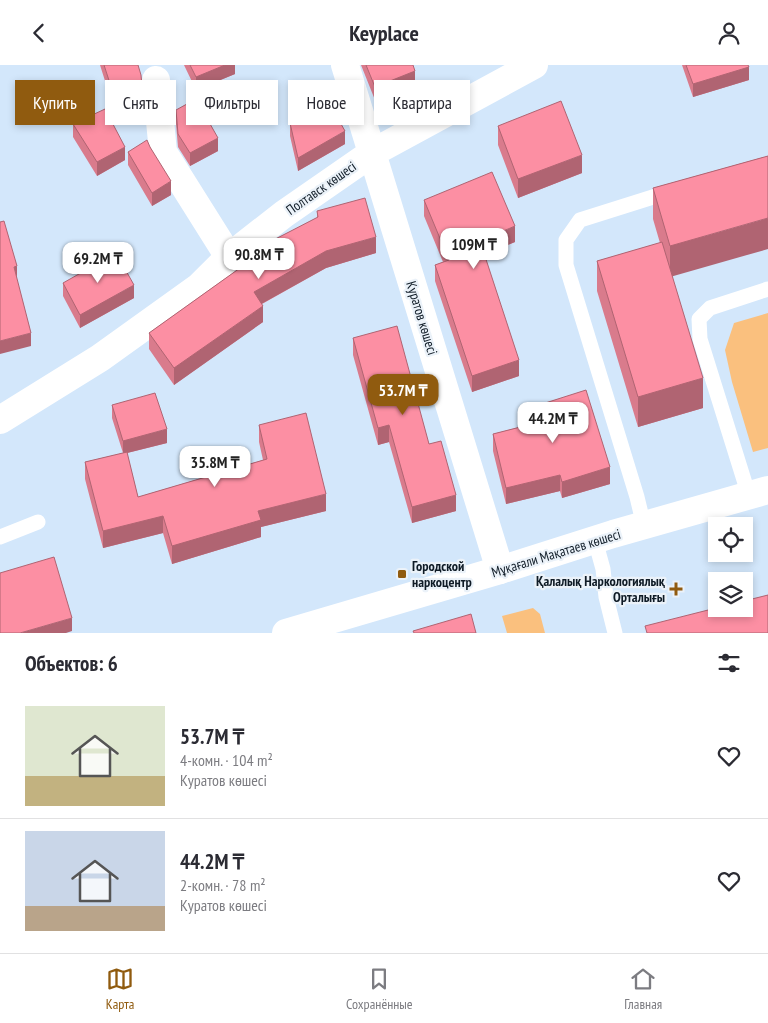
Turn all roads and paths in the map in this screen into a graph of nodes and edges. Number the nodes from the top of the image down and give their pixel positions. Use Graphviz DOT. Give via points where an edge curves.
graph roads {
  1 [pos="345,65"];
  2 [pos="534,65"];
  3 [pos="160,125"];
  4 [pos="372,153"];
  5 [pos="684,188"];
  6 [pos="230,257"];
  7 [pos="768,289"];
  8 [pos="0,420"];
  9 [pos="759,493"];
  10 [pos="38,522"];
  11 [pos="644,525"];
  12 [pos="0,537"];
  13 [pos="595,540"];
  14 [pos="500,570"];
  15 [pos="286,633"];
  16 [pos="615,633"];
  1 -- 4 [label="street, Куратов көшесі"];
  2 -- 4 [label="street, Полтавск көшесі"];
  3 -- 6 [label="street" via="163,152"];
  4 -- 6 [label="street, Полтавск көшесі" via="284,214"];
  4 -- 14 [label="street, Куратов көшесі"];
  5 -- 11 [label="lane" via="580,220 566,240 566,265"];
  6 -- 8 [label="street, Полтавск көшесі" via="199,287 100,358"];
  7 -- 9 [label="lane" via="710,308 699,319 700,339"];
  9 -- 11 [label="street, Мұқағали Мақатаев көшесі"];
  10 -- 12 [label="lane"];
  11 -- 13 [label="street, Мұқағали Мақатаев көшесі"];
  13 -- 14 [label="street, Мұқағали Мақатаев көшесі"];
  13 -- 16 [label="lane"];
  14 -- 15 [label="street, Мұқағали Мақатаев көшесі"];
}
